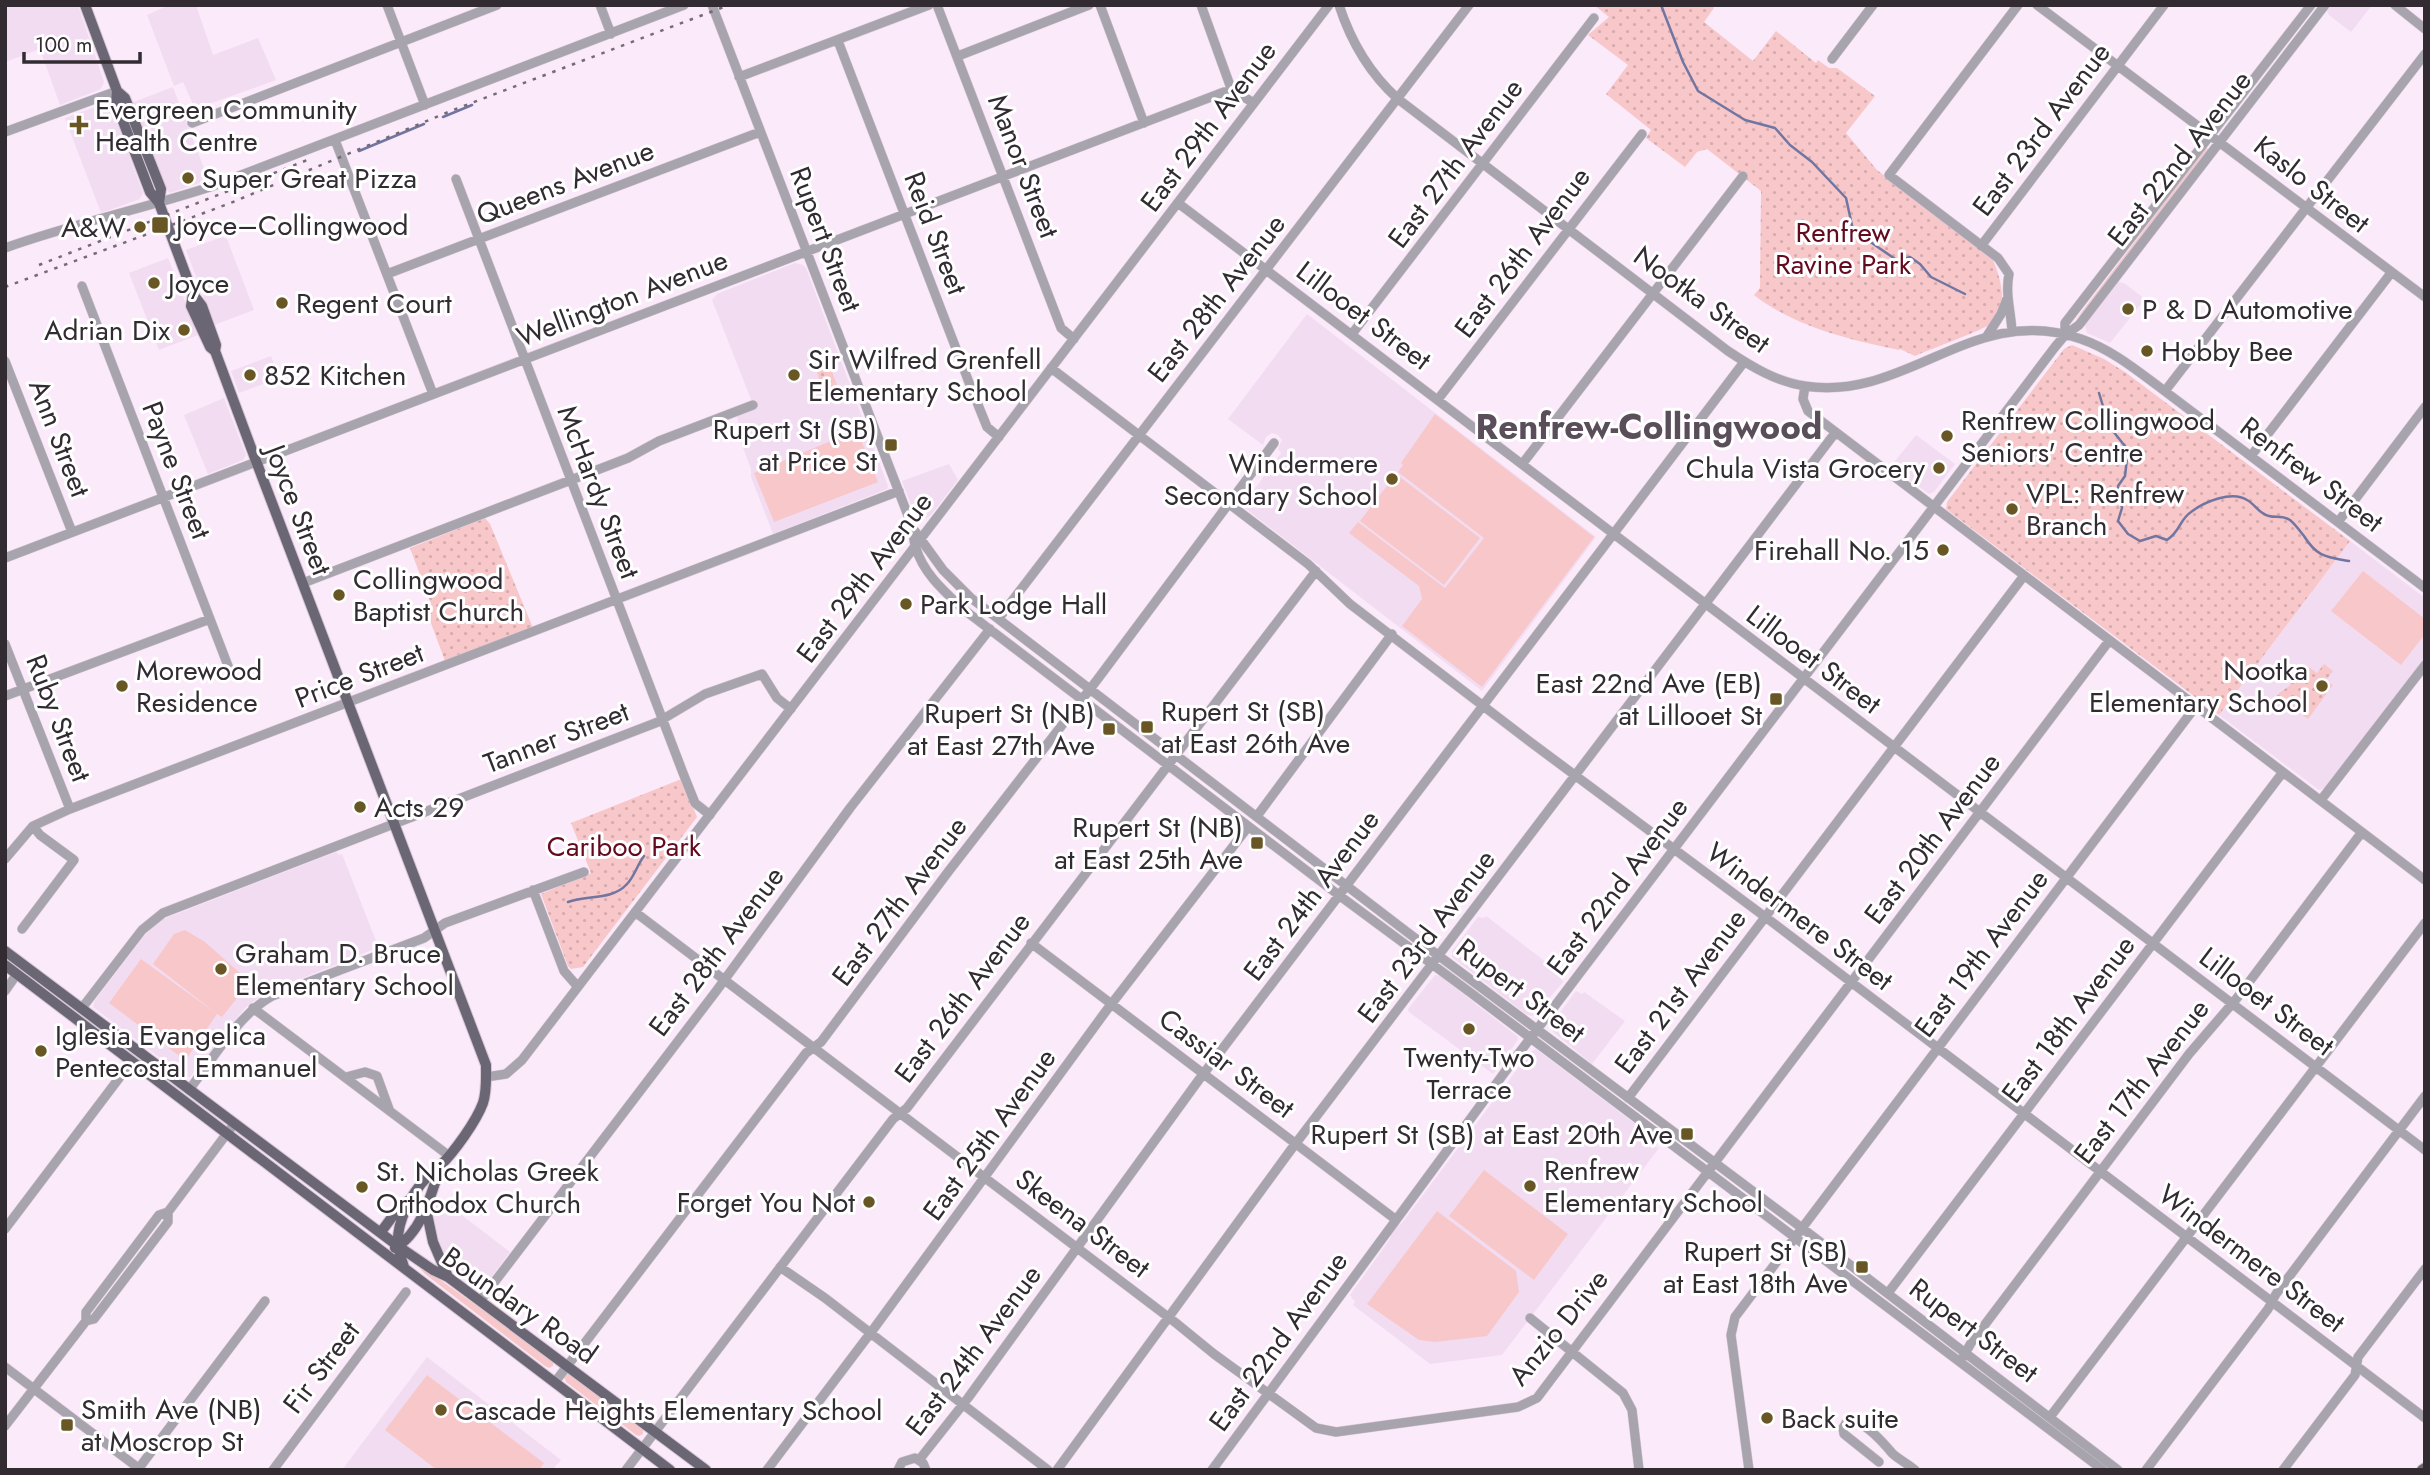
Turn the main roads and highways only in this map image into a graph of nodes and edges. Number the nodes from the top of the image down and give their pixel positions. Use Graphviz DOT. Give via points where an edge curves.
graph roads {
  1 [pos="85,5"];
  2 [pos="5,951"];
  3 [pos="5,965"];
  4 [pos="440,1167"];
  5 [pos="411,1199"];
  6 [pos="426,1209"];
  7 [pos="381,1232"];
  8 [pos="398,1246"];
  9 [pos="380,1251"];
  10 [pos="404,1267"];
  11 [pos="449,1277"];
  12 [pos="670,1470"];
  13 [pos="706,1470"];
  1 -- 4 [label="main road, Joyce Street" via="161,189 159,203 193,294 191,306 215,351 486,1065 482,1104"];
  2 -- 7 [label="main road, Boundary Road"];
  3 -- 9 [label="main road, Boundary Road"];
  4 -- 5 [label="main road"];
  4 -- 6 [label="main road"];
  5 -- 7 [label="main road"];
  5 -- 8 [label="main road"];
  6 -- 8 [label="main road"];
  6 -- 11 [label="main road" via="433,1242"];
  7 -- 8 [label="main road, Boundary Road"];
  8 -- 9 [label="main road"];
  8 -- 10 [label="main road"];
  8 -- 11 [label="main road, Boundary Road"];
  9 -- 10 [label="main road, Boundary Road"];
  10 -- 12 [label="main road, Boundary Road"];
  11 -- 13 [label="main road, Boundary Road"];
}
